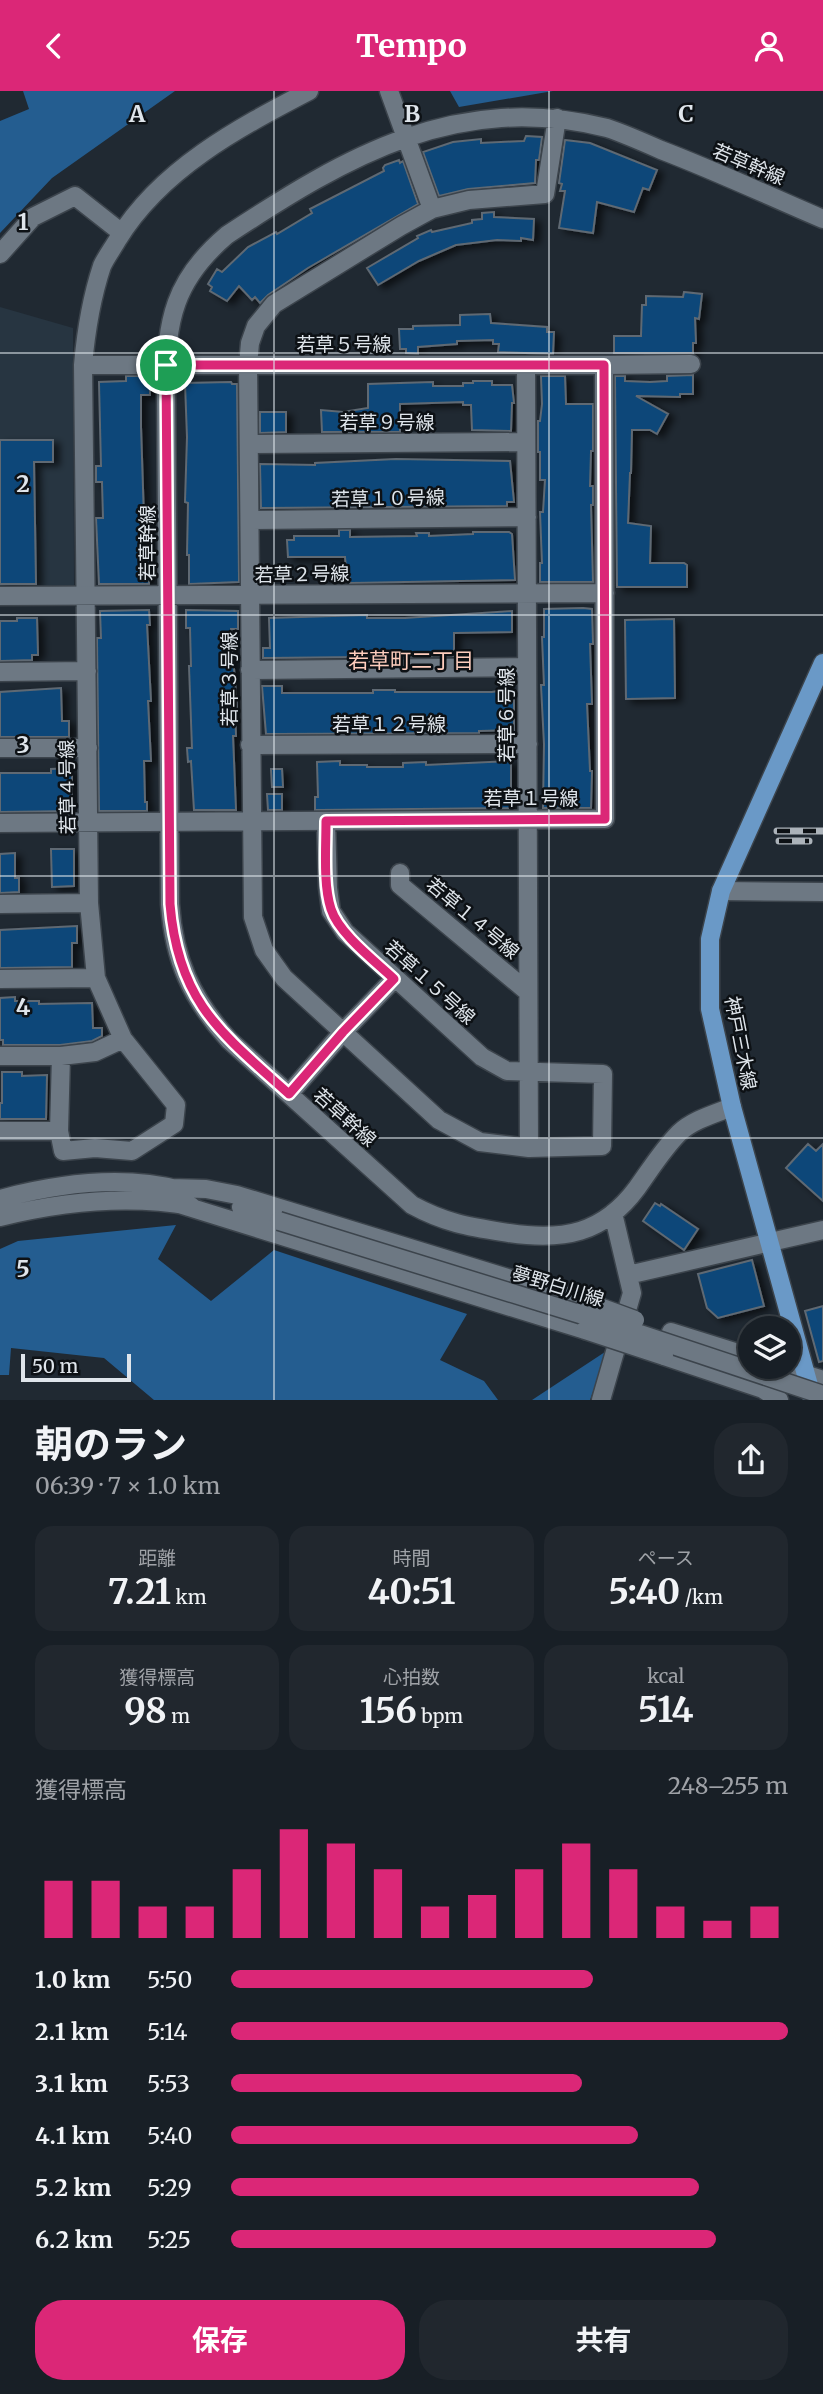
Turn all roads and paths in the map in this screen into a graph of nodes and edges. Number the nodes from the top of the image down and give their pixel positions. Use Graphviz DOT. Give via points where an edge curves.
graph roads {
  1 [pos="309,91"];
  2 [pos="389,91"];
  3 [pos="556,118"];
  4 [pos="404,134"];
  5 [pos="432,209"];
  6 [pos="823,219"];
  7 [pos="122,233"];
  8 [pos="0,254"];
  9 [pos="691,364"];
  10 [pos="83,365"];
  11 [pos="166,365"];
  12 [pos="248,365"];
  13 [pos="604,365"];
  14 [pos="526,366"];
  15 [pos="526,442"];
  16 [pos="249,444"];
  17 [pos="527,517"];
  18 [pos="250,520"];
  19 [pos="527,592"];
  20 [pos="605,593"];
  21 [pos="86,595"];
  22 [pos="168,595"];
  23 [pos="0,596"];
  24 [pos="250,596"];
  25 [pos="823,663"];
  26 [pos="527,667"];
  27 [pos="250,670"];
  28 [pos="87,671"];
  29 [pos="0,672"];
  30 [pos="528,744"];
  31 [pos="250,745"];
  32 [pos="0,748"];
  33 [pos="88,748"];
  34 [pos="528,819"];
  35 [pos="250,821"];
  36 [pos="326,821"];
  37 [pos="89,822"];
  38 [pos="170,822"];
  39 [pos="0,823"];
  40 [pos="400,873"];
  41 [pos="720,891"];
  42 [pos="823,892"];
  43 [pos="89,903"];
  44 [pos="0,904"];
  45 [pos="96,978"];
  46 [pos="0,979"];
  47 [pos="394,979"];
  48 [pos="528,992"];
  49 [pos="343,1032"];
  50 [pos="123,1039"];
  51 [pos="0,1056"];
  52 [pos="61,1056"];
  53 [pos="529,1073"];
  54 [pos="603,1074"];
  55 [pos="289,1094"];
  56 [pos="732,1107"];
  57 [pos="0,1131"];
  58 [pos="59,1131"];
  59 [pos="529,1148"];
  60 [pos="175,1196"];
  61 [pos="0,1199"];
  62 [pos="613,1213"];
  63 [pos="0,1217"];
  64 [pos="823,1230"];
  65 [pos="768,1242"];
  66 [pos="628,1275"];
  67 [pos="738,1353"];
  68 [pos="801,1373"];
  69 [pos="805,1374"];
  70 [pos="823,1380"];
  71 [pos="823,1395"];
  72 [pos="780,1399"];
  73 [pos="601,1400"];
  74 [pos="813,1400"];
  1 -- 7 [label="street, 若草４号線" via="181,167 133,214"];
  2 -- 4 [label="street"];
  3 -- 4 [label="street, 若草幹線" via="488,117"];
  3 -- 5 [label="street, 若草３号線" via="545,194 469,199"];
  3 -- 6 [label="street, 若草幹線" via="611,129"];
  4 -- 5 [label="street"];
  4 -- 11 [label="street, 若草幹線" via="340,165 209,250 180,292 170,322"];
  5 -- 12 [label="street, 若草３号線" via="274,303 256,326"];
  7 -- 8 [label="street" via="75,196 33,218"];
  7 -- 10 [label="street, 若草４号線" via="103,264 89,313"];
  9 -- 13 [label="street"];
  10 -- 11 [label="street, 若草５号線"];
  10 -- 21 [label="street, 若草４号線"];
  11 -- 12 [label="street, 若草５号線"];
  11 -- 22 [label="street, 若草幹線"];
  12 -- 14 [label="street, 若草５号線"];
  12 -- 16 [label="street, 若草３号線"];
  13 -- 14 [label="street, 若草５号線"];
  13 -- 20 [label="street, 若草１号線"];
  14 -- 15 [label="street, 若草６号線"];
  15 -- 16 [label="street, 若草９号線"];
  15 -- 17 [label="street, 若草６号線"];
  16 -- 18 [label="street, 若草３号線"];
  17 -- 18 [label="street, 若草１０号線"];
  17 -- 19 [label="street, 若草６号線"];
  18 -- 24 [label="street, 若草３号線"];
  19 -- 20 [label="street, 若草２号線"];
  19 -- 24 [label="street, 若草２号線"];
  19 -- 26 [label="street, 若草６号線"];
  20 -- 34 [label="street, 若草１号線" via="605,819"];
  21 -- 22 [label="street, 若草２号線"];
  21 -- 23 [label="street, 若草２号線"];
  21 -- 28 [label="street, 若草４号線"];
  22 -- 24 [label="street, 若草２号線"];
  22 -- 38 [label="street, 若草幹線"];
  24 -- 27 [label="street, 若草３号線"];
  25 -- 41 [label="main road, 神戸三木線"];
  26 -- 27 [label="street"];
  26 -- 30 [label="street, 若草６号線"];
  27 -- 31 [label="street, 若草３号線"];
  28 -- 29 [label="street"];
  28 -- 33 [label="street, 若草４号線"];
  30 -- 31 [label="street, 若草１２号線"];
  30 -- 34 [label="street, 若草６号線"];
  31 -- 35 [label="street, 若草３号線"];
  32 -- 33 [label="street"];
  33 -- 37 [label="street, 若草４号線"];
  34 -- 36 [label="street, 若草１号線"];
  34 -- 48 [label="street, 若草６号線"];
  35 -- 36 [label="street, 若草１号線"];
  35 -- 38 [label="street, 若草１号線"];
  35 -- 49 [label="street, 若草３号線" via="253,917 264,950 284,978"];
  36 -- 47 [label="street, 若草１５号線" via="331,911 345,932"];
  37 -- 38 [label="street, 若草１号線"];
  37 -- 39 [label="street, 若草１号線"];
  37 -- 43 [label="street, 若草４号線"];
  38 -- 55 [label="street, 若草幹線" via="172,926 186,978 213,1022"];
  40 -- 48 [label="street, 若草１４号線" via="400,885"];
  41 -- 42 [label="street"];
  41 -- 56 [label="main road, 神戸三木線" via="709,939 710,1009"];
  43 -- 44 [label="street"];
  43 -- 45 [label="street, 若草４号線"];
  45 -- 46 [label="street"];
  45 -- 50 [label="street, 若草４号線"];
  47 -- 49 [label="street"];
  47 -- 53 [label="street, 若草１５号線" via="482,1057 507,1071"];
  48 -- 53 [label="street, 若草６号線"];
  49 -- 55 [label="street"];
  49 -- 59 [label="street, 若草３号線" via="439,1120 480,1142"];
  50 -- 52 [label="street" via="94,1052"];
  50 -- 58 [label="street, 若草４号線" via="176,1105 174,1124 132,1151 62,1151"];
  51 -- 52 [label="street"];
  52 -- 58 [label="street"];
  53 -- 54 [label="street, 若草１５号線"];
  53 -- 59 [label="street, 若草６号線"];
  54 -- 59 [label="street, 若草３号線" via="602,1146"];
  55 -- 62 [label="street, 若草幹線" via="412,1205 434,1217 528,1236 556,1236 590,1228"];
  56 -- 62 [label="street, 若草幹線" via="681,1132"];
  56 -- 65 [label="main road, 神戸三木線"];
  57 -- 58 [label="street"];
  60 -- 61 [label="street, 夢野白川線" via="127,1184 75,1185"];
  60 -- 63 [label="street, 夢野白川線" via="77,1203"];
  60 -- 67 [label="street, bridge" via="206,1189 237,1195"];
  60 -- 71 [label="street, 夢野白川線, bridge" via="279,1221"];
  60 -- 72 [label="street, bridge" via="763,1389"];
  62 -- 66 [label="street"];
  64 -- 65 [label="street"];
  65 -- 66 [label="street"];
  65 -- 69 [label="main road, 神戸三木線"];
  66 -- 73 [label="street" via="632,1293"];
  68 -- 69 [label="street"];
  69 -- 70 [label="street"];
  69 -- 74 [label="main road, 神戸三木線"];
}
